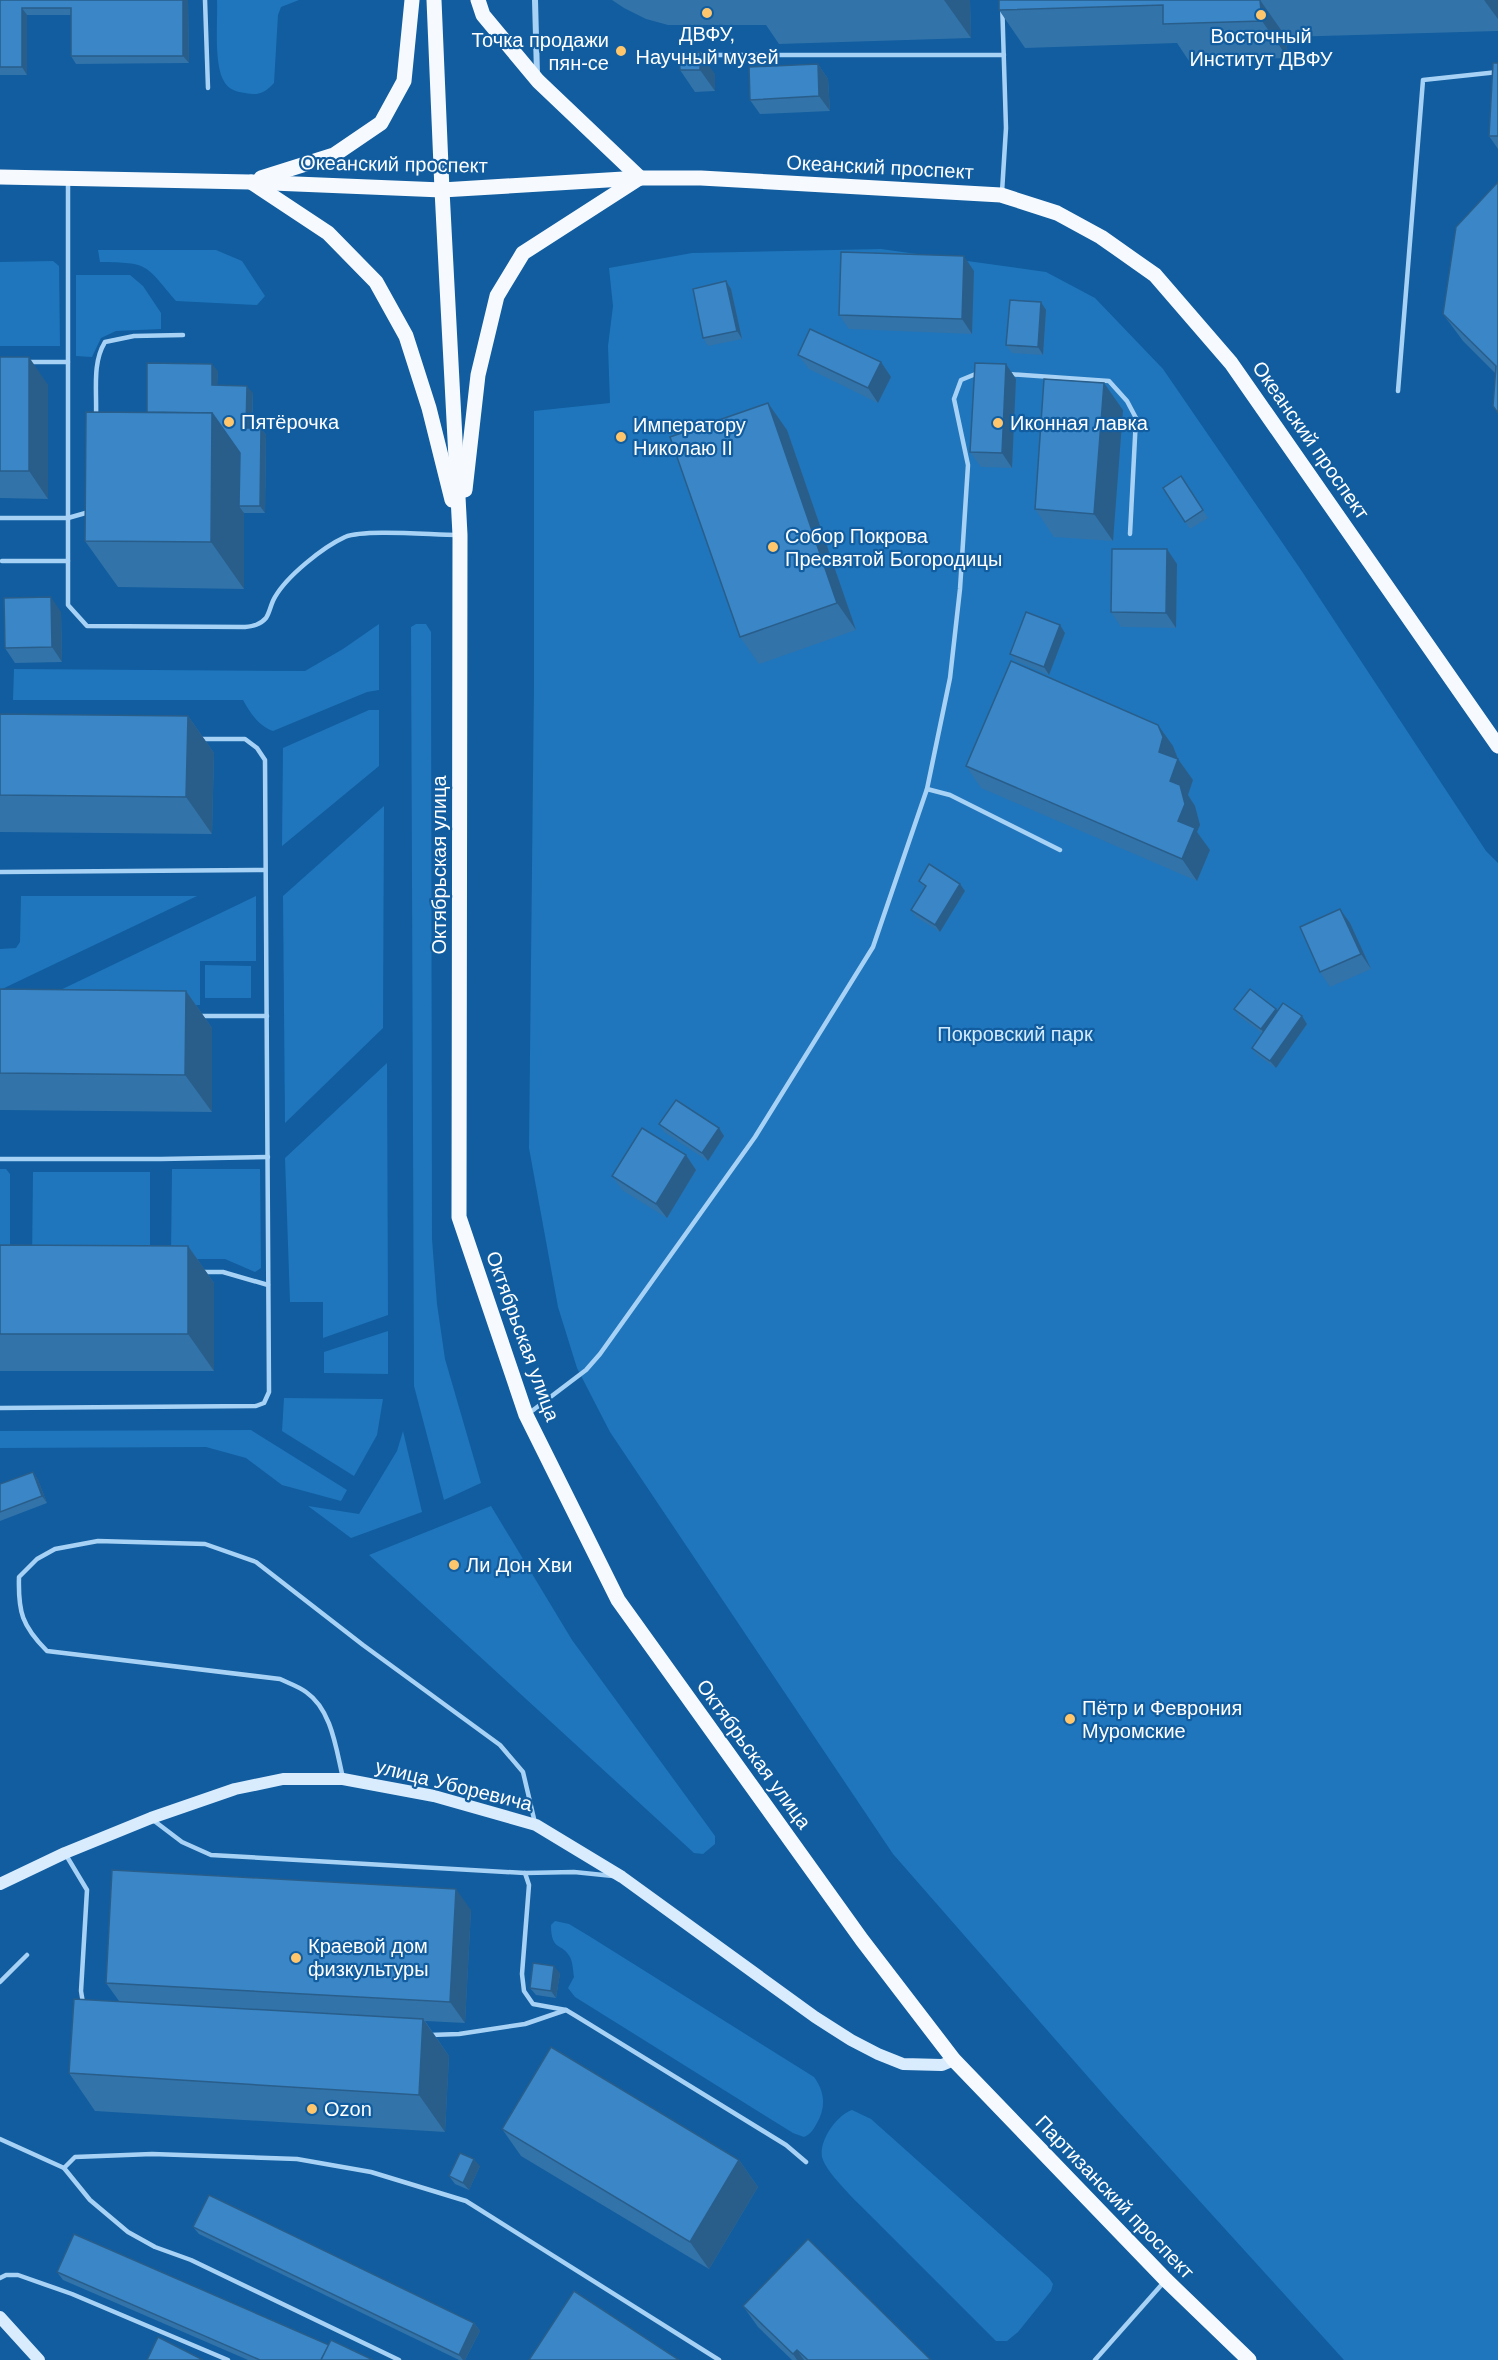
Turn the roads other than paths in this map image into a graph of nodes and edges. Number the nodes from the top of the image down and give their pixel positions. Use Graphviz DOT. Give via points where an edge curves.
graph roads {
  1 [pos="205,0"];
  2 [pos="412,0"];
  3 [pos="434,0"];
  4 [pos="478,0"];
  5 [pos="535,0"];
  6 [pos="1002,0"];
  7 [pos="669,55"];
  8 [pos="1004,55"];
  9 [pos="1498,72"];
  10 [pos="537,81"];
  11 [pos="208,88"];
  12 [pos="0,177"];
  13 [pos="640,178"];
  14 [pos="68,179"];
  15 [pos="250,182"];
  16 [pos="442,190"];
  17 [pos="1001,195"];
  18 [pos="183,335"];
  19 [pos="23,362"];
  20 [pos="68,362"];
  21 [pos="987,373"];
  22 [pos="999,374"];
  23 [pos="1398,391"];
  24 [pos="96,420"];
  25 [pos="91,511"];
  26 [pos="0,518"];
  27 [pos="68,518"];
  28 [pos="1130,534"];
  29 [pos="460,535"];
  30 [pos="2,561"];
  31 [pos="68,561"];
  32 [pos="187,739"];
  33 [pos="1498,746"];
  34 [pos="927,789"];
  35 [pos="1060,850"];
  36 [pos="265,870"];
  37 [pos="0,872"];
  38 [pos="197,1016"];
  39 [pos="267,1016"];
  40 [pos="268,1157"];
  41 [pos="0,1158"];
  42 [pos="192,1272"];
  43 [pos="268,1285"];
  44 [pos="0,1408"];
  45 [pos="526,1415"];
  46 [pos="343,1779"];
  47 [pos="151,1818"];
  48 [pos="536,1825"];
  49 [pos="65,1853"];
  50 [pos="525,1873"];
  51 [pos="622,1877"];
  52 [pos="0,1884"];
  53 [pos="27,1955"];
  54 [pos="0,1982"];
  55 [pos="84,2007"];
  56 [pos="566,2010"];
  57 [pos="429,2035"];
  58 [pos="954,2060"];
  59 [pos="0,2139"];
  60 [pos="806,2162"];
  61 [pos="64,2168"];
  62 [pos="0,2278"];
  63 [pos="1166,2280"];
  64 [pos="0,2317"];
  65 [pos="39,2360"];
  66 [pos="228,2360"];
  67 [pos="399,2360"];
  68 [pos="719,2360"];
  69 [pos="1095,2360"];
  70 [pos="1249,2360"];
  1 -- 11 [label="lane"];
  2 -- 15 [label="main road" via="404,81 381,123 334,155"];
  3 -- 16 [label="main road"];
  4 -- 10 [label="main road" via="483,15"];
  5 -- 10 [label="street"];
  6 -- 8 [label="lane"];
  7 -- 8 [label="lane"];
  8 -- 17 [label="lane" via="1006,128"];
  9 -- 23 [label="lane" via="1423,80"];
  10 -- 13 [label="main road"];
  12 -- 14 [label="main road, Океанский проспект"];
  13 -- 16 [label="main road, Океанский проспект"];
  13 -- 17 [label="main road, Океанский проспект"];
  13 -- 29 [label="main road" via="523,253 497,296 478,375"];
  14 -- 15 [label="main road, Океанский проспект"];
  14 -- 20 [label="lane"];
  15 -- 16 [label="main road, Океанский проспект"];
  15 -- 29 [label="main road" via="328,234 376,282 406,336 429,408"];
  16 -- 29 [label="main road"];
  17 -- 33 [label="main road, Океанский проспект" via="1057,213 1101,237 1155,276 1231,363"];
  18 -- 24 [label="lane" via="134,336 105,342 97,363"];
  19 -- 20 [label="lane"];
  20 -- 27 [label="lane"];
  21 -- 34 [label="lane" via="961,380 954,399 968,465 960,589 951,678"];
  22 -- 28 [label="lane" via="1109,381 1127,400 1136,418"];
  25 -- 27 [label="lane"];
  26 -- 27 [label="lane"];
  27 -- 31 [label="lane"];
  29 -- 31 [label="lane" via="368,533 347,537 295,573 276,595 266,617 258,625 245,627 87,626 68,605"];
  29 -- 45 [label="main road, Октябрьская улица" via="459,1217"];
  30 -- 31 [label="lane"];
  32 -- 36 [label="lane" via="245,739 265,760"];
  34 -- 35 [label="lane" via="950,795"];
  34 -- 45 [label="lane" via="873,947 756,1137 600,1354 586,1370"];
  36 -- 37 [label="lane"];
  36 -- 39 [label="lane"];
  38 -- 39 [label="lane"];
  39 -- 40 [label="lane"];
  40 -- 41 [label="lane"];
  40 -- 43 [label="lane"];
  42 -- 43 [label="lane" via="223,1272"];
  43 -- 44 [label="lane" via="269,1392 264,1403 256,1407"];
  45 -- 58 [label="main road, Октябрьская улица" via="618,1600 862,1940"];
  46 -- 47 [label="main road, улица Уборевича" via="283,1779 235,1789"];
  46 -- 48 [label="main road, улица Уборевича" via="434,1796"];
  46 -- 48 [label="lane" via="330,1728 321,1707 306,1692 280,1679 47,1651 23,1621 18,1602 19,1577 37,1558 56,1549 98,1541 204,1544 256,1562 500,1745 523,1772"];
  47 -- 49 [label="main road, улица Уборевича"];
  47 -- 50 [label="lane" via="182,1842 211,1855"];
  48 -- 51 [label="main road, улица Уборевича"];
  49 -- 52 [label="main road, улица Уборевича"];
  49 -- 55 [label="lane" via="87,1890 81,1991"];
  50 -- 51 [label="lane" via="574,1872"];
  50 -- 56 [label="lane" via="529,1885 524,1990 533,2004"];
  51 -- 58 [label="main road, улица Уборевича" via="850,2040 903,2064 942,2065"];
  53 -- 54 [label="lane"];
  56 -- 57 [label="lane" via="525,2024"];
  56 -- 60 [label="lane" via="786,2145"];
  58 -- 63 [label="main road, Партизанский проспект"];
  59 -- 61 [label="lane"];
  61 -- 67 [label="lane" via="90,2200 129,2232 155,2247 191,2260"];
  61 -- 68 [label="lane" via="75,2157 152,2154 297,2159 371,2172 466,2201"];
  62 -- 66 [label="lane" via="18,2275 72,2294"];
  63 -- 69 [label="lane"];
  63 -- 70 [label="main road, Партизанский проспект"];
  64 -- 65 [label="main road"];
}
